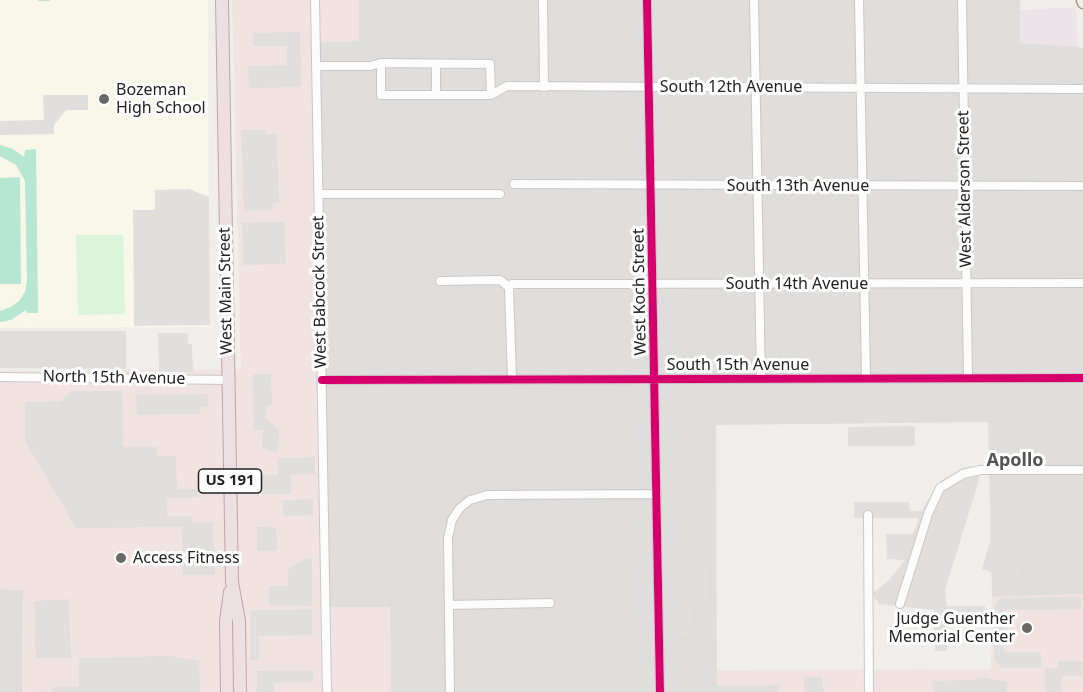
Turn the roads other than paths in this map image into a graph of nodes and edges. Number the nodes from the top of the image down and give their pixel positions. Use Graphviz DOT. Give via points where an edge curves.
graph roads {
  1 [pos="222,0"];
  2 [pos="315,0"];
  3 [pos="543,0"];
  4 [pos="647,0"];
  5 [pos="754,0"];
  6 [pos="859,0"];
  7 [pos="962,0"];
  8 [pos="381,63"];
  9 [pos="436,64"];
  10 [pos="316,66"];
  11 [pos="544,87"];
  12 [pos="649,87"];
  13 [pos="756,88"];
  14 [pos="860,88"];
  15 [pos="964,89"];
  16 [pos="1083,89"];
  17 [pos="491,94"];
  18 [pos="436,95"];
  19 [pos="514,184"];
  20 [pos="651,185"];
  21 [pos="758,186"];
  22 [pos="862,186"];
  23 [pos="965,186"];
  24 [pos="1083,186"];
  25 [pos="319,194"];
  26 [pos="500,194"];
  27 [pos="440,281"];
  28 [pos="653,283"];
  29 [pos="967,283"];
  30 [pos="1083,283"];
  31 [pos="512,284"];
  32 [pos="759,284"];
  33 [pos="864,284"];
  34 [pos="0,377"];
  35 [pos="968,377"];
  36 [pos="866,378"];
  37 [pos="1083,378"];
  38 [pos="655,379"];
  39 [pos="761,379"];
  40 [pos="228,380"];
  41 [pos="322,380"];
  42 [pos="512,380"];
  43 [pos="1083,470"];
  44 [pos="657,494"];
  45 [pos="868,514"];
  46 [pos="232,582"];
  47 [pos="550,603"];
  48 [pos="900,604"];
  49 [pos="449,605"];
  50 [pos="227,692"];
  51 [pos="240,692"];
  52 [pos="327,692"];
  53 [pos="450,692"];
  54 [pos="660,692"];
  55 [pos="869,692"];
  1 -- 40 [label="highway, West Main Street / US 191"];
  2 -- 10 [label="street, West Babcock Street"];
  3 -- 11 [label="street"];
  4 -- 12 [label="street, West Koch Street"];
  5 -- 13 [label="street"];
  6 -- 14 [label="street"];
  7 -- 15 [label="street, West Alderson Street"];
  8 -- 9 [label="street"];
  8 -- 10 [label="street"];
  8 -- 18 [label="street, South 12th Avenue" via="381,95"];
  9 -- 17 [label="street" via="490,64"];
  9 -- 18 [label="street"];
  10 -- 25 [label="street, West Babcock Street"];
  11 -- 12 [label="street, South 12th Avenue"];
  11 -- 17 [label="street, South 12th Avenue" via="507,86"];
  12 -- 13 [label="street, South 12th Avenue"];
  12 -- 20 [label="street, West Koch Street"];
  13 -- 14 [label="street, South 12th Avenue"];
  13 -- 21 [label="street"];
  14 -- 15 [label="street, South 12th Avenue"];
  14 -- 22 [label="street"];
  15 -- 16 [label="street, South 12th Avenue"];
  15 -- 23 [label="street, West Alderson Street"];
  17 -- 18 [label="street, South 12th Avenue"];
  19 -- 20 [label="street, South 13th Avenue"];
  20 -- 21 [label="street, South 13th Avenue"];
  20 -- 28 [label="street, West Koch Street"];
  21 -- 22 [label="street, South 13th Avenue"];
  21 -- 32 [label="street"];
  22 -- 23 [label="street, South 13th Avenue"];
  22 -- 33 [label="street"];
  23 -- 24 [label="street, South 13th Avenue"];
  23 -- 29 [label="street, West Alderson Street"];
  25 -- 26 [label="street"];
  25 -- 41 [label="street, West Babcock Street"];
  27 -- 42 [label="street" via="500,280 509,287"];
  28 -- 31 [label="street, South 14th Avenue"];
  28 -- 32 [label="street, South 14th Avenue"];
  28 -- 38 [label="street, West Koch Street"];
  29 -- 30 [label="street, South 14th Avenue"];
  29 -- 33 [label="street, South 14th Avenue"];
  29 -- 35 [label="street, West Alderson Street"];
  32 -- 33 [label="street, South 14th Avenue"];
  32 -- 39 [label="street"];
  33 -- 36 [label="street"];
  34 -- 40 [label="street, North 15th Avenue"];
  35 -- 36 [label="street, South 15th Avenue"];
  35 -- 37 [label="street, South 15th Avenue"];
  36 -- 39 [label="street, South 15th Avenue"];
  38 -- 39 [label="street, South 15th Avenue"];
  38 -- 42 [label="street, South 15th Avenue"];
  38 -- 44 [label="street, West Koch Street"];
  40 -- 46 [label="highway, West Main Street / US 191"];
  41 -- 42 [label="street, South 15th Avenue"];
  41 -- 52 [label="street, West Babcock Street"];
  43 -- 48 [label="street" via="980,470 963,474 939,489"];
  44 -- 49 [label="street" via="488,495 470,500 452,520 448,538"];
  44 -- 54 [label="street, West Koch Street"];
  45 -- 55 [label="street"];
  46 -- 50 [label="highway, West Main Street / US 191" via="226,621"];
  46 -- 51 [label="highway, West Main Street / US 191" via="239,621"];
  47 -- 49 [label="street"];
  49 -- 53 [label="street"];
}
